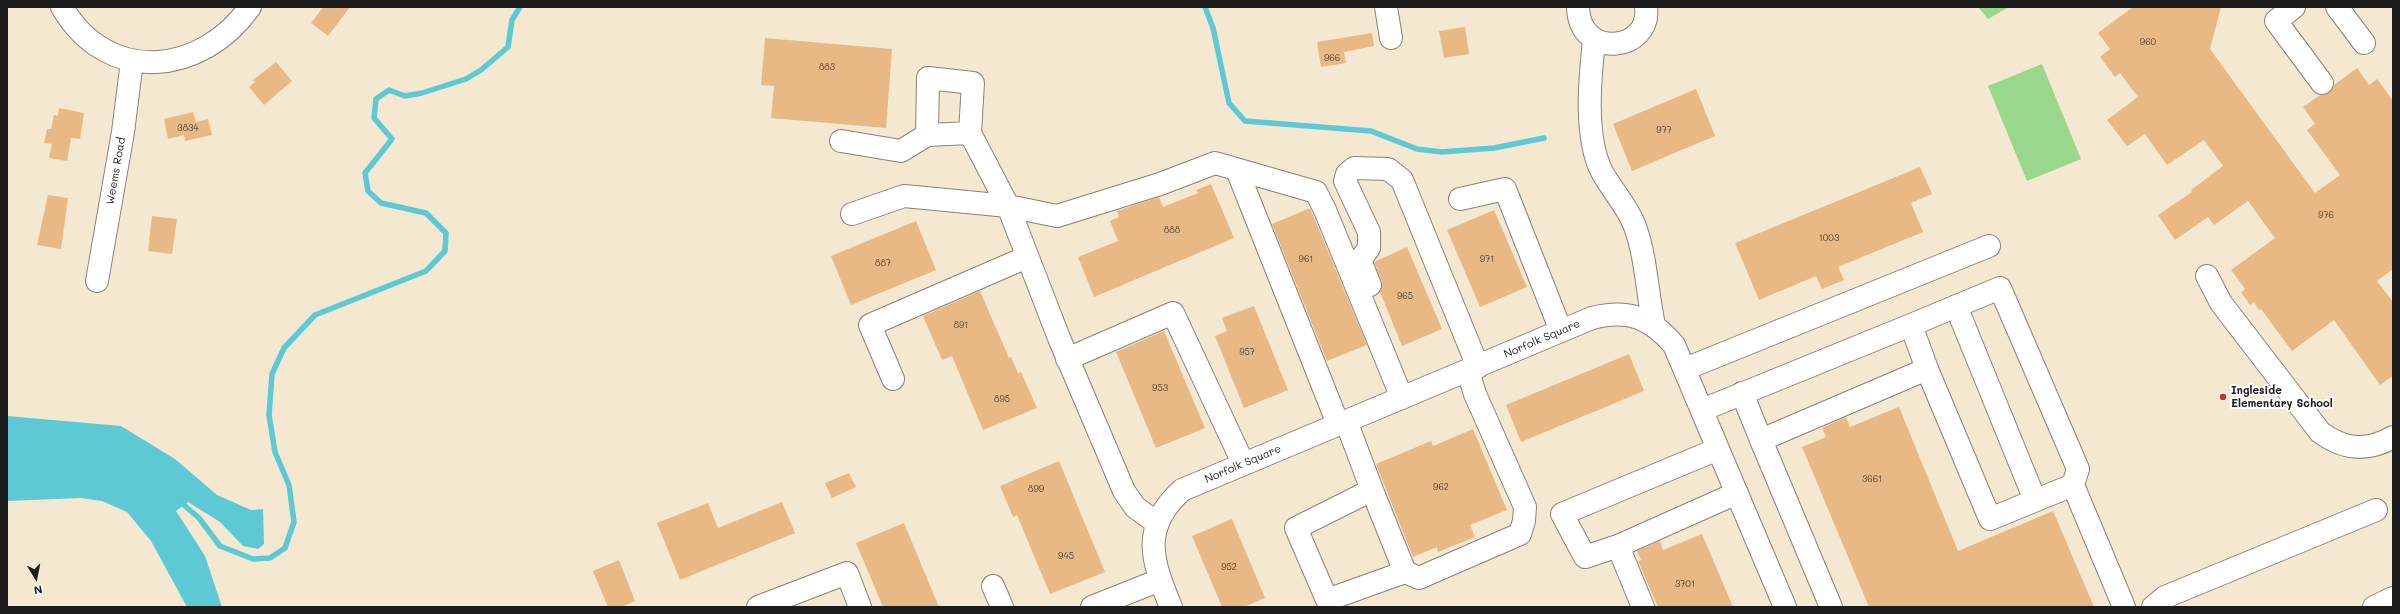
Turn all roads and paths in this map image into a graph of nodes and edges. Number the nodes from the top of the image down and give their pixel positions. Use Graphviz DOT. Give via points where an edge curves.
graph roads {
  1 [pos="62,7"];
  2 [pos="250,7"];
  3 [pos="1386,7"];
  4 [pos="1578,7"];
  5 [pos="1646,7"];
  6 [pos="2294,7"];
  7 [pos="2337,7"];
  8 [pos="2270,14"];
  9 [pos="1391,38"];
  10 [pos="1594,40"];
  11 [pos="2364,43"];
  12 [pos="132,61"];
  13 [pos="2322,83"];
  14 [pos="970,133"];
  15 [pos="927,135"];
  16 [pos="842,141"];
  17 [pos="1237,170"];
  18 [pos="1460,199"];
  19 [pos="1008,206"];
  20 [pos="852,214"];
  21 [pos="1989,246"];
  22 [pos="1027,257"];
  23 [pos="2207,276"];
  24 [pos="97,282"];
  25 [pos="1956,306"];
  26 [pos="1654,325"];
  27 [pos="1911,325"];
  28 [pos="1561,331"];
  29 [pos="1067,359"];
  30 [pos="1473,369"];
  31 [pos="1685,369"];
  32 [pos="1927,369"];
  33 [pos="893,379"];
  34 [pos="1742,393"];
  35 [pos="1408,395"];
  36 [pos="1702,410"];
  37 [pos="1342,422"];
  38 [pos="2393,437"];
  39 [pos="1761,440"];
  40 [pos="1718,449"];
  41 [pos="1243,463"];
  42 [pos="2073,485"];
  43 [pos="1372,490"];
  44 [pos="1738,494"];
  45 [pos="2035,500"];
  46 [pos="2376,510"];
  47 [pos="1157,523"];
  48 [pos="1618,546"];
  49 [pos="1405,572"];
  50 [pos="1160,580"];
  51 [pos="993,586"];
  52 [pos="2393,598"];
  53 [pos="789,601"];
  54 [pos="758,607"];
  55 [pos="860,607"];
  56 [pos="1002,607"];
  57 [pos="1092,607"];
  58 [pos="1171,607"];
  59 [pos="1643,607"];
  60 [pos="1785,607"];
  61 [pos="1831,607"];
  62 [pos="2124,607"];
  63 [pos="2153,607"];
  64 [pos="2374,607"];
  1 -- 12 [label="street" via="97,45"];
  2 -- 12 [label="street" via="240,22 202,51 159,63"];
  3 -- 9 [label="street"];
  4 -- 10 [label="street" via="1578,18 1583,29"];
  5 -- 10 [label="street" via="1644,23 1638,34 1628,41 1607,44"];
  6 -- 8 [label="street"];
  7 -- 11 [label="street"];
  8 -- 13 [label="street"];
  10 -- 26 [label="street" via="1590,86 1595,152 1602,172 1634,224 1641,248"];
  12 -- 24 [label="street, Weems Road" via="124,132"];
  14 -- 15 [label="street"];
  14 -- 15 [label="street" via="973,83 928,78"];
  14 -- 19 [label="street"];
  15 -- 16 [label="street" via="901,151"];
  17 -- 19 [label="street" via="1215,163 1160,184 1057,216"];
  17 -- 35 [label="street" via="1316,192"];
  17 -- 37 [label="street"];
  18 -- 28 [label="street" via="1505,189"];
  19 -- 20 [label="street" via="904,196"];
  19 -- 22 [label="street"];
  21 -- 31 [label="street"];
  22 -- 29 [label="street"];
  22 -- 33 [label="street" via="870,325"];
  23 -- 38 [label="street" via="2221,303 2320,432 2333,442 2348,447 2365,448"];
  25 -- 27 [label="street"];
  25 -- 42 [label="street" via="2000,288 2078,469"];
  25 -- 45 [label="street"];
  26 -- 28 [label="street, Norfolk Square" via="1636,316 1609,314"];
  26 -- 31 [label="street, Norfolk Square" via="1674,345"];
  27 -- 32 [label="street"];
  27 -- 34 [label="street"];
  28 -- 30 [label="street, Norfolk Square"];
  29 -- 41 [label="street" via="1173,313"];
  29 -- 47 [label="street" via="1124,491 1135,507"];
  30 -- 35 [label="street, Norfolk Square"];
  30 -- 35 [label="street" via="1402,180 1388,170 1354,168 1347,174 1345,181 1369,232 1369,248 1360,260"];
  30 -- 49 [label="street" via="1475,394 1524,507 1524,521 1520,534 1419,578"];
  31 -- 36 [label="street, Norfolk Square"];
  32 -- 39 [label="street"];
  32 -- 45 [label="street" via="1990,519"];
  34 -- 36 [label="street"];
  34 -- 39 [label="street"];
  35 -- 37 [label="street, Norfolk Square"];
  36 -- 40 [label="street, Norfolk Square"];
  37 -- 41 [label="street, Norfolk Square"];
  37 -- 43 [label="street"];
  39 -- 61 [label="street"];
  40 -- 44 [label="street, Norfolk Square"];
  40 -- 48 [label="street" via="1562,514 1585,557"];
  41 -- 47 [label="street, Norfolk Square" via="1182,490 1172,499"];
  42 -- 45 [label="street"];
  42 -- 62 [label="street"];
  43 -- 49 [label="street"];
  43 -- 49 [label="street" via="1296,528 1327,600"];
  44 -- 48 [label="street"];
  44 -- 60 [label="street, Norfolk Square"];
  46 -- 63 [label="street" via="2165,597"];
  47 -- 50 [label="street, Norfolk Square" via="1153,559"];
  48 -- 59 [label="street"];
  50 -- 57 [label="street"];
  50 -- 58 [label="street, Norfolk Square"];
  51 -- 56 [label="street"];
  52 -- 64 [label="street"];
  53 -- 54 [label="street"];
  53 -- 55 [label="street" via="847,573"];
}
